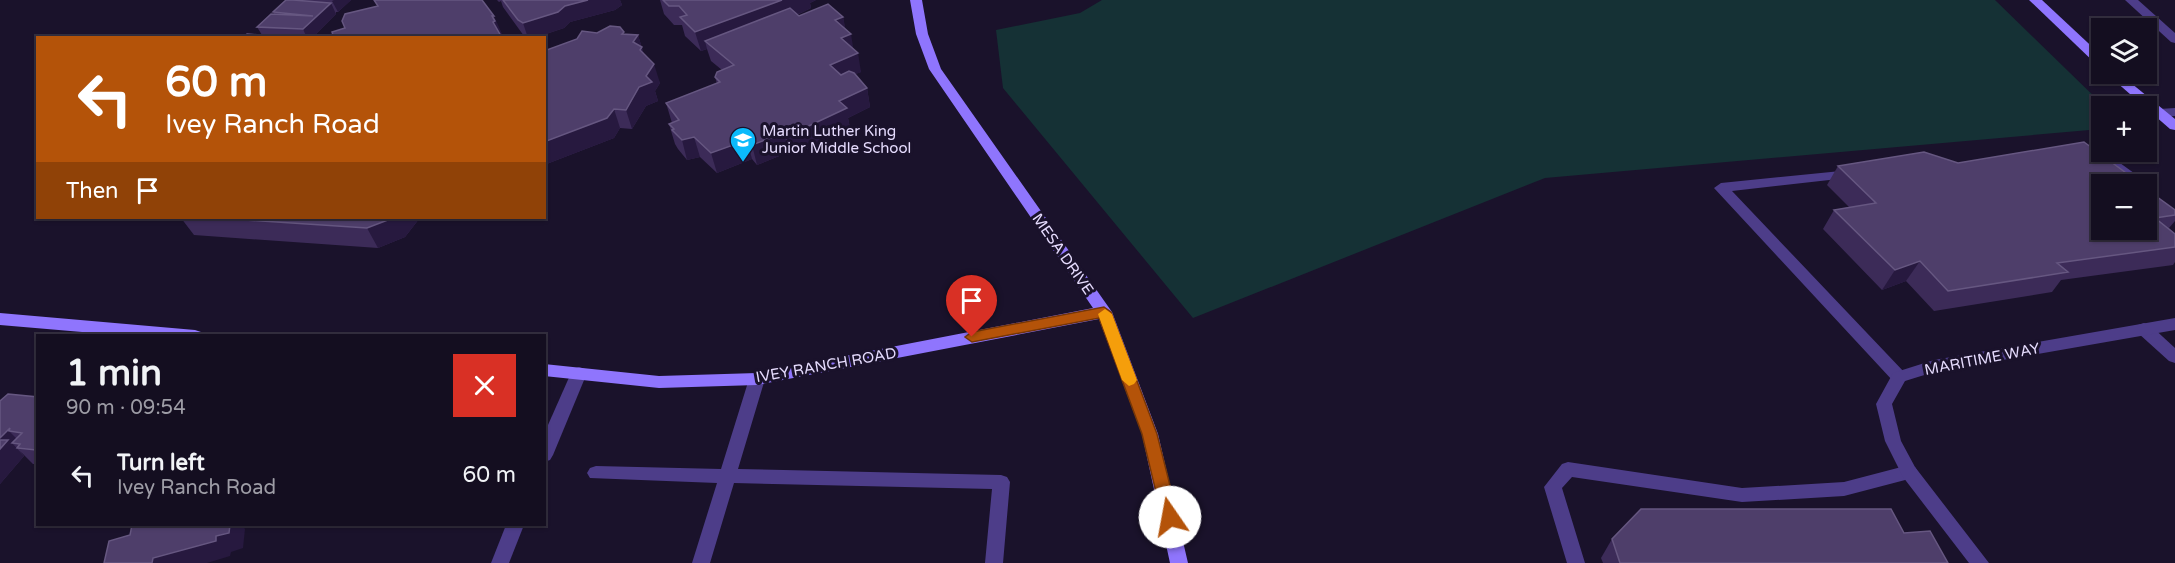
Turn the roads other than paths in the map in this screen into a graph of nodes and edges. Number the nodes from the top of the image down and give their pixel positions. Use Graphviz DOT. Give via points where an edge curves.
graph roads {
  1 [pos="916,0"];
  2 [pos="2035,0"];
  3 [pos="2132,0"];
  4 [pos="2175,39"];
  5 [pos="2091,53"];
  6 [pos="2125,84"];
  7 [pos="2175,112"];
  8 [pos="2159,113"];
  9 [pos="2175,126"];
  10 [pos="2060,152"];
  11 [pos="1861,173"];
  12 [pos="2127,174"];
  13 [pos="1104,312"];
  14 [pos="0,319"];
  15 [pos="2175,324"];
  16 [pos="2144,329"];
  17 [pos="172,334"];
  18 [pos="2175,357"];
  19 [pos="546,370"];
  20 [pos="579,374"];
  21 [pos="1899,377"];
  22 [pos="757,379"];
  23 [pos="546,450"];
  24 [pos="1909,472"];
  25 [pos="596,473"];
  26 [pos="727,476"];
  27 [pos="515,526"];
  28 [pos="500,563"];
  29 [pos="700,563"];
  30 [pos="993,563"];
  31 [pos="1179,563"];
  32 [pos="1576,563"];
  33 [pos="1980,563"];
  1 -- 13 [label="street, MESA DRIVE" via="922,34 935,69"];
  2 -- 5 [label="street"];
  3 -- 4 [label="street"];
  6 -- 8 [label="street"];
  7 -- 8 [label="street"];
  8 -- 9 [label="street"];
  10 -- 12 [label="street" via="2095,149"];
  11 -- 21 [label="street" via="1721,188"];
  13 -- 22 [label="street, IVEY RANCH ROAD"];
  13 -- 31 [label="street, MESA DRIVE" via="1150,434"];
  14 -- 17 [label="street"];
  15 -- 16 [label="street, MARITIME WAY"];
  16 -- 18 [label="street"];
  16 -- 21 [label="street, MARITIME WAY" via="1934,366"];
  19 -- 20 [label="street, IVEY RANCH ROAD"];
  20 -- 22 [label="street, IVEY RANCH ROAD" via="659,382"];
  20 -- 23 [label="street"];
  21 -- 24 [label="street" via="1884,404 1893,441"];
  22 -- 26 [label="street"];
  24 -- 32 [label="street" via="1844,489 1742,495 1568,469 1553,487"];
  24 -- 33 [label="street"];
  25 -- 26 [label="street"];
  26 -- 29 [label="street"];
  26 -- 30 [label="street" via="1001,482"];
  27 -- 28 [label="street"];
}
